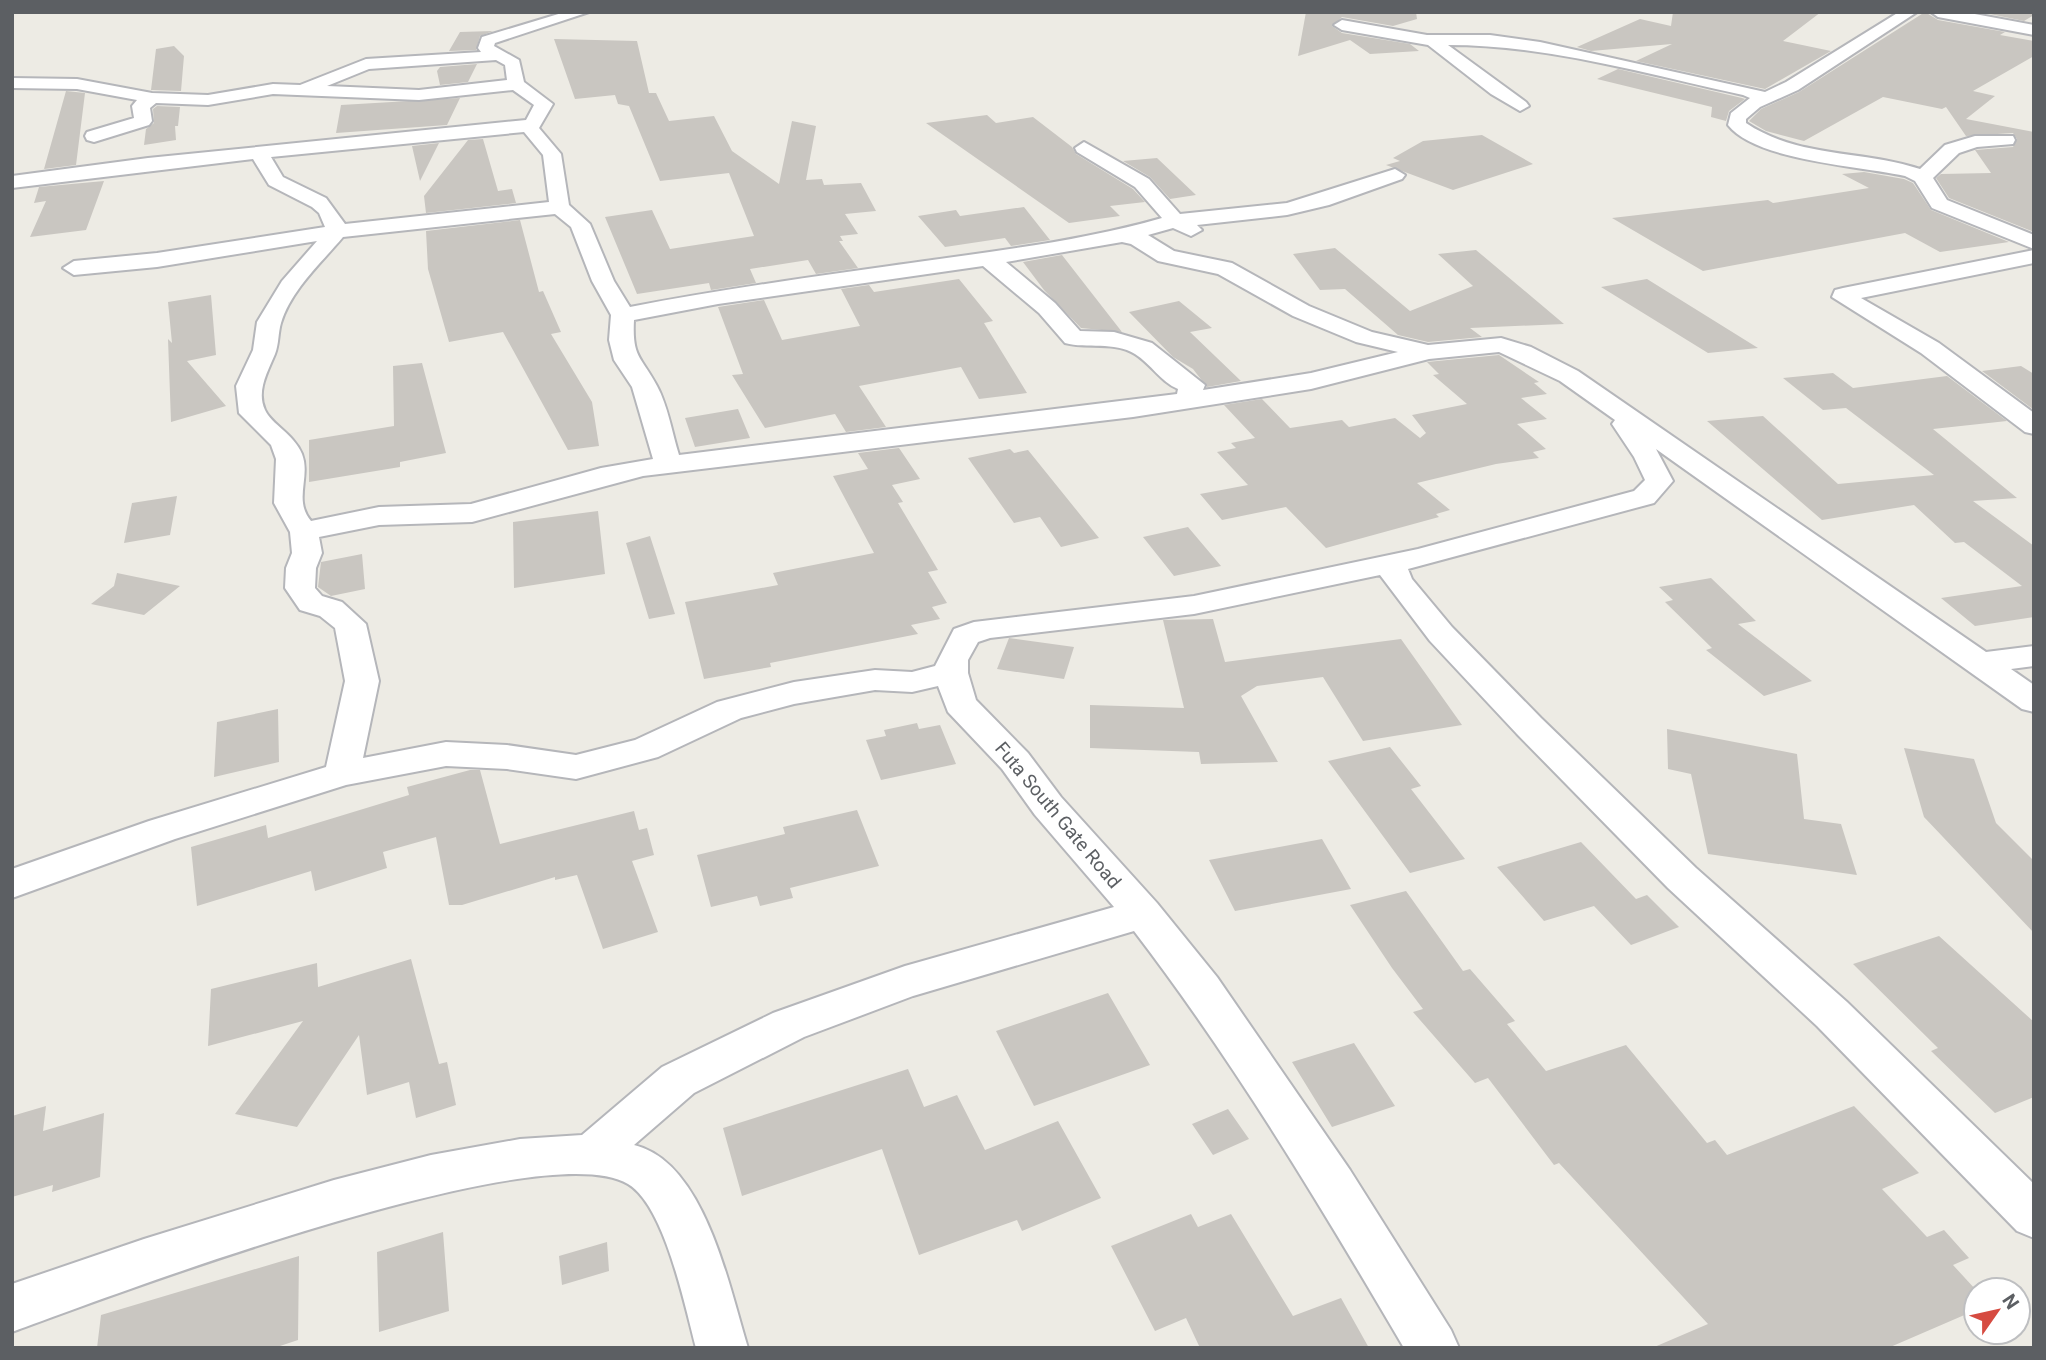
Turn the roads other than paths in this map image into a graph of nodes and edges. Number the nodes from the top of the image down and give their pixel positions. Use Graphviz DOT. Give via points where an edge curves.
graph roads {
  1 [pos="582,12"];
  2 [pos="1910,12"];
  3 [pos="1938,12"];
  4 [pos="1342,25"];
  5 [pos="2034,30"];
  6 [pos="1432,40"];
  7 [pos="503,55"];
  8 [pos="12,83"];
  9 [pos="516,84"];
  10 [pos="305,89"];
  11 [pos="152,98"];
  12 [pos="1768,99"];
  13 [pos="1520,106"];
  14 [pos="531,125"];
  15 [pos="94,136"];
  16 [pos="2006,141"];
  17 [pos="1084,148"];
  18 [pos="259,153"];
  19 [pos="1395,175"];
  20 [pos="1923,177"];
  21 [pos="12,182"];
  22 [pos="559,208"];
  23 [pos="1175,221"];
  24 [pos="337,231"];
  25 [pos="1122,236"];
  26 [pos="2034,243"];
  27 [pos="2034,256"];
  28 [pos="988,259"];
  29 [pos="74,268"];
  30 [pos="1224,268"];
  31 [pos="623,315"];
  32 [pos="1429,352"];
  33 [pos="1188,399"];
  34 [pos="1611,406"];
  35 [pos="2034,426"];
  36 [pos="668,465"];
  37 [pos="304,531"];
  38 [pos="1391,563"];
  39 [pos="2034,656"];
  40 [pos="1980,663"];
  41 [pos="951,673"];
  42 [pos="2034,701"];
  43 [pos="342,774"];
  44 [pos="12,884"];
  45 [pos="1143,914"];
  46 [pos="594,1153"];
  47 [pos="2034,1216"];
  48 [pos="12,1308"];
  49 [pos="722,1348"];
  50 [pos="1433,1348"];
  1 -- 7 [label="street" via="488,40 486,48"];
  2 -- 12 [label="street"];
  3 -- 5 [label="street"];
  4 -- 6 [label="street"];
  6 -- 12 [label="street" via="1490,40 1541,47"];
  6 -- 13 [label="street" via="1471,68 1488,87"];
  7 -- 9 [label="street" via="513,63"];
  7 -- 10 [label="street" via="366,64"];
  8 -- 11 [label="street" via="77,83"];
  9 -- 10 [label="street" via="406,96"];
  9 -- 14 [label="street" via="544,104"];
  10 -- 11 [label="street" via="264,90 220,100"];
  11 -- 15 [label="street" via="141,106 142,121"];
  12 -- 20 [label="street" via="1744,111 1737,117 1737,125 1753,136 1793,150 1876,163"];
  14 -- 18 [label="street"];
  14 -- 22 [label="street" via="552,154"];
  16 -- 20 [label="street" via="1975,142 1952,149"];
  17 -- 23 [label="street" via="1142,183"];
  18 -- 21 [label="street"];
  18 -- 24 [label="street" via="275,180 318,201"];
  19 -- 23 [label="street" via="1287,209"];
  20 -- 26 [label="street" via="1938,204"];
  22 -- 24 [label="street"];
  22 -- 31 [label="street" via="580,224 603,281"];
  23 -- 25 [label="street"];
  23 -- 30 [label="street" via="1212,245"];
  24 -- 29 [label="street" via="158,260"];
  24 -- 37 [label="street" via="290,286 269,322 265,351 249,386 252,413 279,439 290,459 287,500"];
  25 -- 28 [label="street"];
  25 -- 30 [label="street" via="1136,238 1166,256"];
  27 -- 35 [label="street" via="1843,295 1930,348"];
  28 -- 31 [label="street"];
  28 -- 33 [label="street" via="1047,308 1073,338 1114,339 1143,348 1192,385"];
  30 -- 32 [label="street" via="1301,312 1374,340"];
  31 -- 36 [label="street" via="621,340 626,360 645,387"];
  32 -- 33 [label="street" via="1311,381"];
  32 -- 34 [label="street" via="1501,345 1569,376"];
  33 -- 36 [label="street" via="1133,410"];
  34 -- 38 [label="street" via="1648,457 1659,481 1644,497"];
  34 -- 40 [label="street"];
  36 -- 37 [label="street" via="611,474 472,513 379,516"];
  37 -- 43 [label="street" via="307,553 300,588 311,603 331,609 350,624 362,681"];
  38 -- 41 [label="street" via="1194,605 985,629 965,636 952,660"];
  38 -- 47 [label="street" via="1398,580 1441,634 1529,726 1682,878 1832,1014"];
  39 -- 40 [label="street"];
  40 -- 42 [label="street"];
  41 -- 43 [label="street" via="912,682 875,680 794,693 729,710 646,749 576,766 446,754"];
  41 -- 45 [label="street, Futa South Gate Road" via="960,704 1015,761 1048,806"];
  43 -- 44 [label="street" via="162,830"];
  45 -- 46 [label="street" via="834,1006 755,1040 676,1081"];
  45 -- 50 [label="street, Futa South Gate Road" via="1202,989 1333,1185"];
  46 -- 48 [label="street" via="519,1158 384,1185"];
  46 -- 49 [label="street" via="640,1166 660,1183 679,1214"];
}
